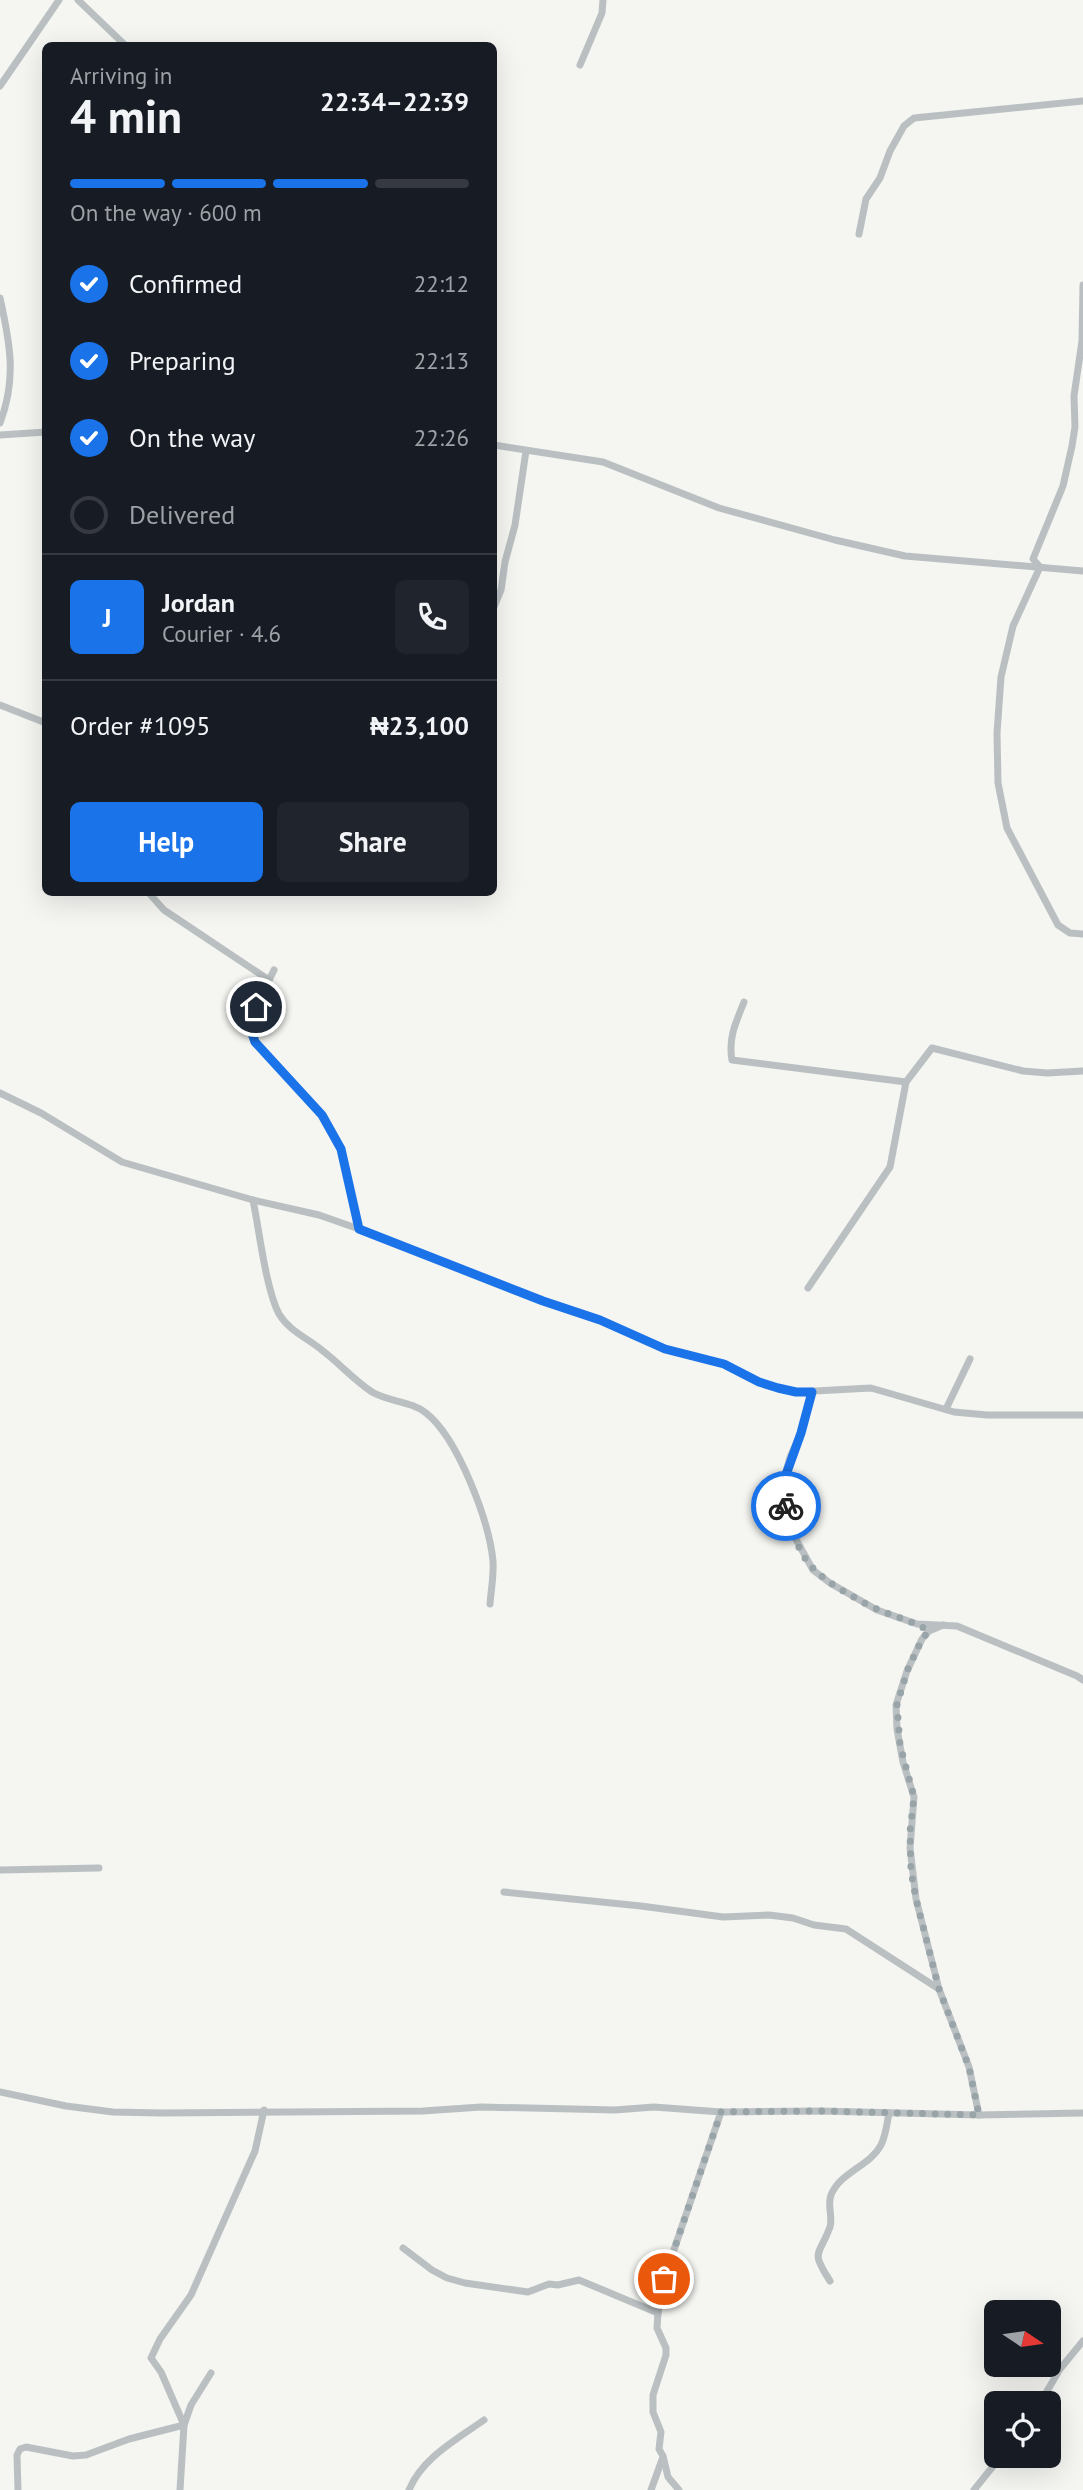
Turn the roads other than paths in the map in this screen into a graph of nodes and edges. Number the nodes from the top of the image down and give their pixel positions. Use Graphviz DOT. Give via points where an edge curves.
graph roads {
  1 [pos="59,0"];
  2 [pos="78,0"];
  3 [pos="603,0"];
  4 [pos="122,42"];
  5 [pos="579,65"];
  6 [pos="0,86"];
  7 [pos="1083,101"];
  8 [pos="859,233"];
  9 [pos="1083,285"];
  10 [pos="0,298"];
  11 [pos="0,423"];
  12 [pos="42,432"];
  13 [pos="0,435"];
  14 [pos="497,446"];
  15 [pos="526,451"];
  16 [pos="1040,567"];
  17 [pos="1083,571"];
  18 [pos="497,600"];
  19 [pos="0,705"];
  20 [pos="42,721"];
  21 [pos="152,896"];
  22 [pos="1083,934"];
  23 [pos="274,970"];
  24 [pos="269,980"];
  25 [pos="744,1002"];
  26 [pos="1083,1072"];
  27 [pos="906,1082"];
  28 [pos="0,1093"];
  29 [pos="253,1200"];
  30 [pos="359,1229"];
  31 [pos="808,1288"];
  32 [pos="970,1359"];
  33 [pos="812,1392"];
  34 [pos="946,1409"];
  35 [pos="1083,1415"];
  36 [pos="490,1604"];
  37 [pos="917,1623"];
  38 [pos="943,1625"];
  39 [pos="929,1631"];
  40 [pos="1083,1680"];
  41 [pos="99,1868"];
  42 [pos="0,1870"];
  43 [pos="504,1892"];
  44 [pos="939,1989"];
  45 [pos="0,2092"];
  46 [pos="264,2110"];
  47 [pos="721,2112"];
  48 [pos="889,2113"];
  49 [pos="1083,2113"];
  50 [pos="979,2115"];
  51 [pos="403,2248"];
  52 [pos="830,2281"];
  53 [pos="658,2313"];
  54 [pos="1083,2341"];
  55 [pos="211,2373"];
  56 [pos="1047,2391"];
  57 [pos="484,2420"];
  58 [pos="184,2426"];
  59 [pos="663,2456"];
  60 [pos="992,2468"];
  61 [pos="656,2476"];
  62 [pos="668,2477"];
  63 [pos="18,2490"];
  64 [pos="180,2490"];
  65 [pos="409,2490"];
  66 [pos="651,2490"];
  67 [pos="679,2490"];
  68 [pos="974,2490"];
  1 -- 6 [label="street"];
  2 -- 4 [label="street"];
  3 -- 5 [label="street" via="602,13"];
  7 -- 8 [label="street" via="914,118 904,126 866,199"];
  9 -- 16 [label="street" via="1073,446 1063,486 1033,559"];
  10 -- 11 [label="street" via="12,357 8,403"];
  12 -- 13 [label="street"];
  14 -- 15 [label="street"];
  15 -- 16 [label="street" via="603,462 719,508 905,556"];
  15 -- 18 [label="street"];
  16 -- 17 [label="street"];
  16 -- 22 [label="street" via="1013,626 1001,677 998,783 1007,828 1058,925"];
  19 -- 20 [label="street"];
  21 -- 24 [label="street" via="164,910"];
  23 -- 24 [label="street"];
  24 -- 30 [label="street" via="251,1017 251,1034 322,1115 341,1149"];
  25 -- 27 [label="street" via="733,1028 732,1060"];
  26 -- 27 [label="street" via="1023,1071 932,1048"];
  27 -- 31 [label="street" via="890,1167"];
  28 -- 29 [label="street" via="122,1162"];
  29 -- 30 [label="street"];
  29 -- 36 [label="street" via="270,1284 278,1312 289,1328 374,1393 425,1412 455,1452 475,1494 490,1543"];
  30 -- 33 [label="street" via="665,1349 724,1364 778,1388"];
  32 -- 34 [label="street"];
  33 -- 34 [label="street" via="871,1388"];
  33 -- 37 [label="street" via="783,1483 793,1534 813,1570 830,1583 877,1610"];
  34 -- 35 [label="street" via="987,1415"];
  37 -- 38 [label="street"];
  37 -- 39 [label="street"];
  38 -- 39 [label="street"];
  38 -- 40 [label="street" via="986,1637"];
  39 -- 44 [label="street" via="900,1690 897,1728 914,1797 911,1871"];
  41 -- 42 [label="street"];
  43 -- 44 [label="street" via="723,1917 793,1918 846,1930"];
  44 -- 50 [label="street" via="969,2067"];
  45 -- 46 [label="street" via="113,2112"];
  46 -- 47 [label="street" via="654,2107"];
  46 -- 58 [label="street" via="255,2151 191,2295 151,2358"];
  47 -- 48 [label="street"];
  47 -- 53 [label="street" via="664,2279"];
  48 -- 50 [label="street"];
  48 -- 52 [label="street" via="881,2144 831,2195 831,2222 818,2250 820,2265"];
  49 -- 50 [label="street"];
  51 -- 53 [label="street" via="432,2270 466,2283 528,2291 579,2280"];
  53 -- 59 [label="street" via="657,2328 666,2355 653,2395 653,2412 662,2432 659,2449"];
  54 -- 56 [label="street"];
  55 -- 58 [label="street"];
  57 -- 65 [label="street" via="441,2450"];
  58 -- 63 [label="street" via="86,2455 20,2449"];
  58 -- 64 [label="street"];
  59 -- 61 [label="street"];
  59 -- 62 [label="street"];
  60 -- 68 [label="street"];
  61 -- 62 [label="street"];
  61 -- 66 [label="street"];
  62 -- 67 [label="street"];
}
